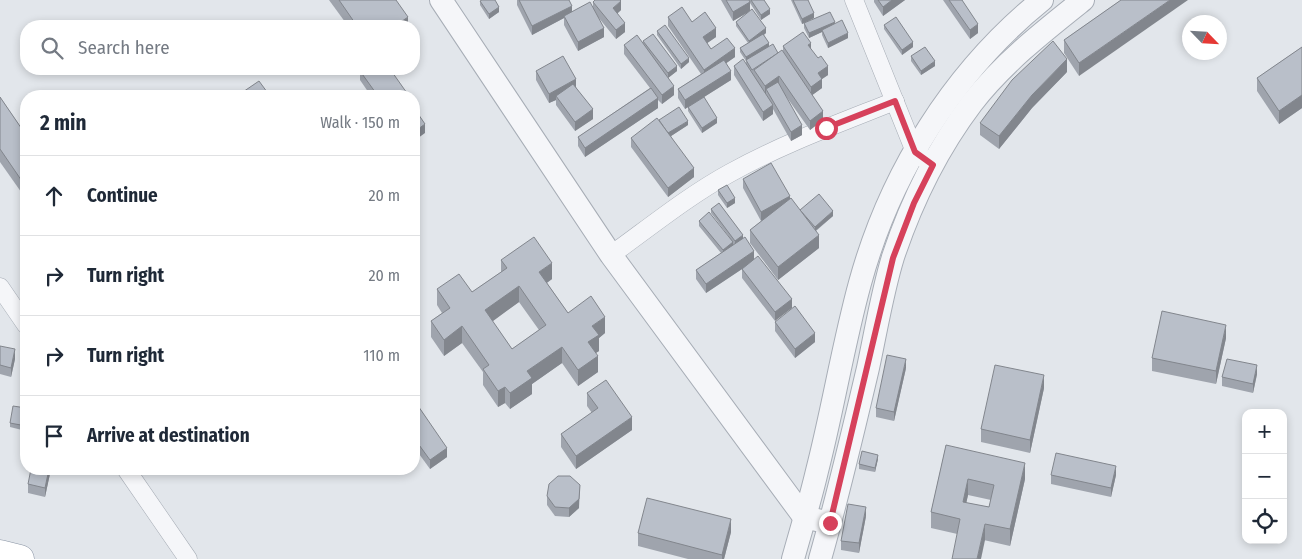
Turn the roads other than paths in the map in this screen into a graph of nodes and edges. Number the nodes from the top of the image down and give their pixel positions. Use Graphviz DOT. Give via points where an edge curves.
graph roads {
  1 [pos="441,0"];
  2 [pos="854,0"];
  3 [pos="1042,0"];
  4 [pos="1083,0"];
  5 [pos="895,101"];
  6 [pos="915,152"];
  7 [pos="933,165"];
  8 [pos="611,254"];
  9 [pos="0,287"];
  10 [pos="20,316"];
  11 [pos="130,475"];
  12 [pos="804,517"];
  13 [pos="830,523"];
  14 [pos="0,554"];
  15 [pos="20,559"];
  16 [pos="188,559"];
  17 [pos="793,559"];
  18 [pos="820,559"];
  1 -- 8 [label="street"];
  2 -- 5 [label="street"];
  3 -- 6 [label="street" via="991,47 955,88"];
  4 -- 7 [label="street" via="1002,70 972,103"];
  5 -- 6 [label="street"];
  5 -- 8 [label="street" via="826,128 732,172"];
  6 -- 7 [label="street"];
  6 -- 12 [label="street" via="885,214 860,282"];
  7 -- 13 [label="street" via="893,258"];
  8 -- 12 [label="street"];
  9 -- 10 [label="street"];
  11 -- 16 [label="street"];
  12 -- 13 [label="street"];
  12 -- 17 [label="street"];
  13 -- 18 [label="street"];
  14 -- 15 [label="highway"];
}
